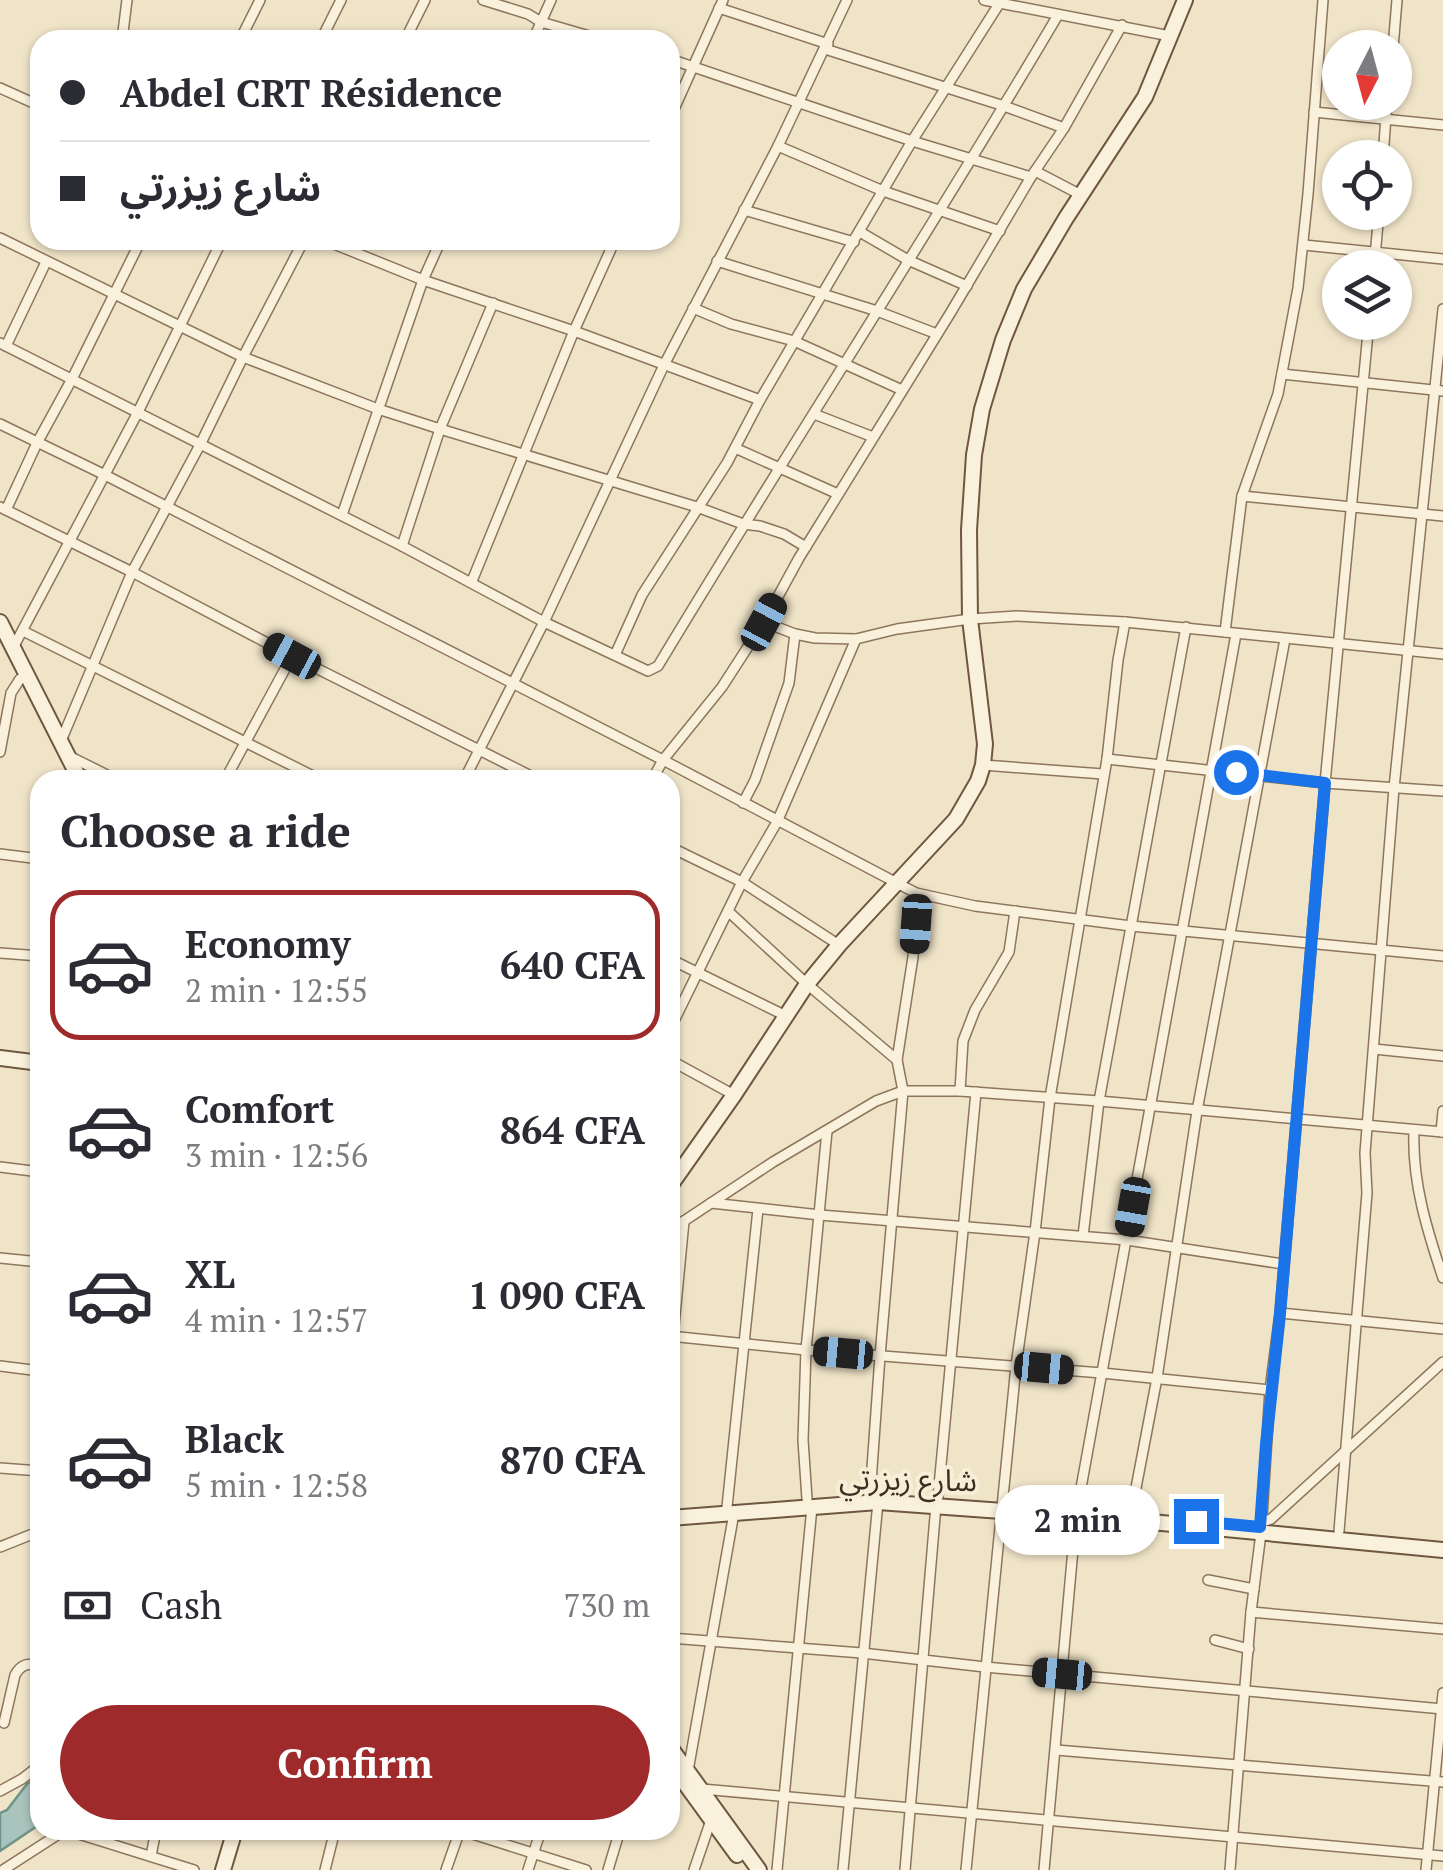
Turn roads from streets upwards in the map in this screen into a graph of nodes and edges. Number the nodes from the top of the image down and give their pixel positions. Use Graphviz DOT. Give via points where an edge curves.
graph roads {
  1 [pos="126,0"];
  2 [pos="260,0"];
  3 [pos="341,0"];
  4 [pos="425,0"];
  5 [pos="483,0"];
  6 [pos="521,0"];
  7 [pos="550,0"];
  8 [pos="847,0"];
  9 [pos="984,0"];
  10 [pos="1185,0"];
  11 [pos="1323,0"];
  12 [pos="1397,0"];
  13 [pos="721,4"];
  14 [pos="999,4"];
  15 [pos="528,14"];
  16 [pos="1058,15"];
  17 [pos="541,22"];
  18 [pos="1122,25"];
  19 [pos="123,30"];
  20 [pos="245,30"];
  21 [pos="327,30"];
  22 [pos="410,30"];
  23 [pos="537,30"];
  24 [pos="569,30"];
  25 [pos="1394,30"];
  26 [pos="1170,36"];
  27 [pos="826,46"];
  28 [pos="680,62"];
  29 [pos="694,66"];
  30 [pos="945,87"];
  31 [pos="0,88"];
  32 [pos="680,96"];
  33 [pos="30,102"];
  34 [pos="800,102"];
  35 [pos="1004,106"];
  36 [pos="1314,112"];
  37 [pos="1322,113"];
  38 [pos="1386,120"];
  39 [pos="1443,125"];
  40 [pos="1064,128"];
  41 [pos="1384,140"];
  42 [pos="912,141"];
  43 [pos="778,146"];
  44 [pos="971,160"];
  45 [pos="1033,174"];
  46 [pos="883,192"];
  47 [pos="1081,195"];
  48 [pos="744,210"];
  49 [pos="939,210"];
  50 [pos="1000,231"];
  51 [pos="860,232"];
  52 [pos="0,238"];
  53 [pos="854,242"];
  54 [pos="1304,245"];
  55 [pos="136,250"];
  56 [pos="217,250"];
  57 [pos="299,250"];
  58 [pos="349,250"];
  59 [pos="436,250"];
  60 [pos="610,250"];
  61 [pos="1355,250"];
  62 [pos="1412,255"];
  63 [pos="1443,258"];
  64 [pos="908,260"];
  65 [pos="717,261"];
  66 [pos="46,262"];
  67 [pos="423,280"];
  68 [pos="967,286"];
  69 [pos="113,294"];
  70 [pos="822,294"];
  71 [pos="493,302"];
  72 [pos="693,308"];
  73 [pos="1443,309"];
  74 [pos="877,311"];
  75 [pos="180,325"];
  76 [pos="574,331"];
  77 [pos="937,334"];
  78 [pos="1367,340"];
  79 [pos="794,341"];
  80 [pos="3,344"];
  81 [pos="242,357"];
  82 [pos="844,363"];
  83 [pos="664,365"];
  84 [pos="1282,374"];
  85 [pos="72,379"];
  86 [pos="1362,382"];
  87 [pos="902,390"];
  88 [pos="1439,390"];
  89 [pos="760,400"];
  90 [pos="378,409"];
  91 [pos="138,412"];
  92 [pos="814,414"];
  93 [pos="0,424"];
  94 [pos="440,429"];
  95 [pos="874,437"];
  96 [pos="37,442"];
  97 [pos="202,443"];
  98 [pos="735,448"];
  99 [pos="524,455"];
  100 [pos="780,467"];
  101 [pos="106,475"];
  102 [pos="612,481"];
  103 [pos="838,494"];
  104 [pos="1242,496"];
  105 [pos="697,507"];
  106 [pos="1352,507"];
  107 [pos="166,508"];
  108 [pos="3,509"];
  109 [pos="1422,514"];
  110 [pos="342,515"];
  111 [pos="1443,516"];
  112 [pos="743,524"];
  113 [pos="69,542"];
  114 [pos="402,546"];
  115 [pos="806,546"];
  116 [pos="132,572"];
  117 [pos="472,582"];
  118 [pos="970,619"];
  119 [pos="0,622"];
  120 [pos="544,622"];
  121 [pos="764,622"];
  122 [pos="1125,622"];
  123 [pos="1186,627"];
  124 [pos="24,631"];
  125 [pos="1230,633"];
  126 [pos="795,634"];
  127 [pos="856,639"];
  128 [pos="1284,639"];
  129 [pos="1338,643"];
  130 [pos="6,644"];
  131 [pos="1407,649"];
  132 [pos="1443,654"];
  133 [pos="292,656"];
  134 [pos="615,656"];
  135 [pos="92,664"];
  136 [pos="20,679"];
  137 [pos="514,685"];
  138 [pos="61,742"];
  139 [pos="245,742"];
  140 [pos="480,749"];
  141 [pos="0,752"];
  142 [pos="68,756"];
  143 [pos="1107,759"];
  144 [pos="663,760"];
  145 [pos="983,765"];
  146 [pos="1161,765"];
  147 [pos="1211,769"];
  148 [pos="66,770"];
  149 [pos="75,770"];
  150 [pos="97,770"];
  151 [pos="230,770"];
  152 [pos="301,770"];
  153 [pos="469,770"];
  154 [pos="520,770"];
  155 [pos="658,770"];
  156 [pos="1103,774"];
  157 [pos="1260,774"];
  158 [pos="1325,783"];
  159 [pos="1394,788"];
  160 [pos="1443,791"];
  161 [pos="743,803"];
  162 [pos="777,822"];
  163 [pos="680,852"];
  164 [pos="0,854"];
  165 [pos="30,857"];
  166 [pos="742,882"];
  167 [pos="897,883"];
  168 [pos="916,894"];
  169 [pos="1015,911"];
  170 [pos="729,912"];
  171 [pos="1078,920"];
  172 [pos="1131,926"];
  173 [pos="1182,932"];
  174 [pos="1230,935"];
  175 [pos="1311,944"];
  176 [pos="839,945"];
  177 [pos="1382,951"];
  178 [pos="0,952"];
  179 [pos="30,955"];
  180 [pos="1443,956"];
  181 [pos="680,964"];
  182 [pos="698,974"];
  183 [pos="807,984"];
  184 [pos="680,1009"];
  185 [pos="786,1016"];
  186 [pos="1374,1049"];
  187 [pos="0,1055"];
  188 [pos="1443,1056"];
  189 [pos="30,1058"];
  190 [pos="898,1060"];
  191 [pos="680,1066"];
  192 [pos="903,1091"];
  193 [pos="960,1091"];
  194 [pos="976,1092"];
  195 [pos="734,1096"];
  196 [pos="1050,1098"];
  197 [pos="1100,1102"];
  198 [pos="1150,1107"];
  199 [pos="1198,1111"];
  200 [pos="1443,1111"];
  201 [pos="1295,1120"];
  202 [pos="1368,1126"];
  203 [pos="827,1131"];
  204 [pos="1414,1131"];
  205 [pos="1442,1132"];
  206 [pos="0,1167"];
  207 [pos="680,1167"];
  208 [pos="30,1171"];
  209 [pos="711,1204"];
  210 [pos="758,1209"];
  211 [pos="820,1216"];
  212 [pos="684,1221"];
  213 [pos="892,1222"];
  214 [pos="680,1223"];
  215 [pos="964,1226"];
  216 [pos="1035,1232"];
  217 [pos="1083,1236"];
  218 [pos="1127,1240"];
  219 [pos="1176,1247"];
  220 [pos="0,1258"];
  221 [pos="680,1259"];
  222 [pos="30,1261"];
  223 [pos="1283,1264"];
  224 [pos="1443,1278"];
  225 [pos="1280,1314"];
  226 [pos="1355,1320"];
  227 [pos="1443,1328"];
  228 [pos="680,1337"];
  229 [pos="745,1344"];
  230 [pos="806,1350"];
  231 [pos="880,1356"];
  232 [pos="952,1360"];
  233 [pos="1443,1362"];
  234 [pos="0,1366"];
  235 [pos="1016,1366"];
  236 [pos="30,1370"];
  237 [pos="1102,1373"];
  238 [pos="1157,1378"];
  239 [pos="1270,1390"];
  240 [pos="1346,1451"];
  241 [pos="0,1468"];
  242 [pos="30,1470"];
  243 [pos="874,1499"];
  244 [pos="937,1501"];
  245 [pos="809,1503"];
  246 [pos="1001,1506"];
  247 [pos="680,1510"];
  248 [pos="731,1510"];
  249 [pos="1077,1513"];
  250 [pos="1130,1514"];
  251 [pos="680,1517"];
  252 [pos="1260,1528"];
  253 [pos="1340,1532"];
  254 [pos="30,1535"];
  255 [pos="1443,1541"];
  256 [pos="0,1548"];
  257 [pos="1443,1550"];
  258 [pos="1208,1580"];
  259 [pos="1254,1589"];
  260 [pos="1251,1612"];
  261 [pos="1443,1628"];
  262 [pos="680,1639"];
  263 [pos="1215,1640"];
  264 [pos="712,1641"];
  265 [pos="799,1648"];
  266 [pos="1248,1650"];
  267 [pos="862,1653"];
  268 [pos="923,1660"];
  269 [pos="30,1664"];
  270 [pos="985,1667"];
  271 [pos="1062,1674"];
  272 [pos="1246,1691"];
  273 [pos="1443,1693"];
  274 [pos="1442,1708"];
  275 [pos="4,1723"];
  276 [pos="1056,1750"];
  277 [pos="680,1761"];
  278 [pos="1239,1766"];
  279 [pos="688,1771"];
  280 [pos="30,1772"];
  281 [pos="680,1776"];
  282 [pos="1439,1781"];
  283 [pos="702,1789"];
  284 [pos="0,1791"];
  285 [pos="784,1796"];
  286 [pos="849,1802"];
  287 [pos="911,1807"];
  288 [pos="970,1812"];
  289 [pos="711,1820"];
  290 [pos="1048,1822"];
  291 [pos="1233,1838"];
  292 [pos="50,1840"];
  293 [pos="98,1840"];
  294 [pos="154,1840"];
  295 [pos="232,1840"];
  296 [pos="332,1840"];
  297 [pos="456,1840"];
  298 [pos="492,1840"];
  299 [pos="537,1840"];
  300 [pos="617,1840"];
  301 [pos="533,1853"];
  302 [pos="1428,1855"];
  303 [pos="151,1856"];
  304 [pos="1443,1856"];
  305 [pos="3,1870"];
  306 [pos="194,1870"];
  307 [pos="223,1870"];
  308 [pos="325,1870"];
  309 [pos="446,1870"];
  310 [pos="528,1870"];
  311 [pos="586,1870"];
  312 [pos="608,1870"];
  313 [pos="694,1870"];
  314 [pos="748,1870"];
  315 [pos="759,1870"];
  316 [pos="777,1870"];
  317 [pos="842,1870"];
  318 [pos="905,1870"];
  319 [pos="966,1870"];
  320 [pos="1044,1870"];
  321 [pos="1230,1870"];
  322 [pos="1426,1870"];
  1 -- 19 [label="street"];
  2 -- 20 [label="street"];
  3 -- 21 [label="street"];
  4 -- 22 [label="street"];
  5 -- 15 [label="street"];
  6 -- 15 [label="street"];
  7 -- 17 [label="street"];
  8 -- 27 [label="street"];
  9 -- 14 [label="street"];
  10 -- 26 [label="street"];
  11 -- 36 [label="street"];
  12 -- 25 [label="street"];
  13 -- 27 [label="street"];
  13 -- 29 [label="street"];
  14 -- 16 [label="street"];
  14 -- 30 [label="street"];
  15 -- 17 [label="street"];
  16 -- 18 [label="street"];
  16 -- 35 [label="street"];
  17 -- 23 [label="street"];
  17 -- 24 [label="street"];
  18 -- 26 [label="street"];
  18 -- 40 [label="street"];
  26 -- 47 [label="street" via="1144,96"];
  27 -- 30 [label="street"];
  27 -- 34 [label="street"];
  28 -- 29 [label="street"];
  29 -- 32 [label="street"];
  29 -- 34 [label="street"];
  30 -- 35 [label="street"];
  30 -- 42 [label="street"];
  31 -- 33 [label="street"];
  34 -- 42 [label="street"];
  34 -- 43 [label="street"];
  35 -- 40 [label="street"];
  35 -- 44 [label="street"];
  36 -- 37 [label="street"];
  36 -- 54 [label="street"];
  38 -- 39 [label="street"];
  38 -- 41 [label="street"];
  40 -- 45 [label="street"];
  42 -- 44 [label="street"];
  42 -- 46 [label="street"];
  43 -- 46 [label="street"];
  43 -- 48 [label="street"];
  44 -- 45 [label="street"];
  44 -- 49 [label="street"];
  45 -- 47 [label="street"];
  45 -- 50 [label="street"];
  46 -- 49 [label="street"];
  46 -- 51 [label="street"];
  47 -- 118 [label="street" via="1024,289 977,428"];
  48 -- 53 [label="street"];
  48 -- 65 [label="street"];
  49 -- 50 [label="street"];
  49 -- 64 [label="street"];
  50 -- 68 [label="street"];
  51 -- 53 [label="street"];
  51 -- 64 [label="street"];
  52 -- 66 [label="street"];
  53 -- 70 [label="street"];
  54 -- 61 [label="street"];
  54 -- 84 [label="street"];
  55 -- 69 [label="street"];
  56 -- 75 [label="street"];
  57 -- 81 [label="street"];
  58 -- 67 [label="street"];
  59 -- 67 [label="street"];
  60 -- 76 [label="street"];
  62 -- 63 [label="street"];
  64 -- 68 [label="street"];
  64 -- 74 [label="street"];
  65 -- 70 [label="street"];
  65 -- 72 [label="street"];
  66 -- 69 [label="street"];
  66 -- 80 [label="street"];
  67 -- 71 [label="street"];
  67 -- 90 [label="street"];
  68 -- 77 [label="street"];
  69 -- 75 [label="street"];
  69 -- 85 [label="street"];
  70 -- 74 [label="street"];
  70 -- 79 [label="street"];
  71 -- 76 [label="street"];
  71 -- 94 [label="street"];
  72 -- 79 [label="street"];
  72 -- 83 [label="street"];
  73 -- 88 [label="street"];
  74 -- 77 [label="street"];
  74 -- 82 [label="street"];
  75 -- 81 [label="street"];
  75 -- 91 [label="street"];
  76 -- 83 [label="street"];
  76 -- 99 [label="street"];
  77 -- 87 [label="street"];
  78 -- 86 [label="street"];
  79 -- 82 [label="street"];
  79 -- 89 [label="street"];
  80 -- 85 [label="street"];
  81 -- 90 [label="street"];
  81 -- 97 [label="street"];
  82 -- 87 [label="street"];
  82 -- 92 [label="street"];
  83 -- 89 [label="street"];
  83 -- 102 [label="street"];
  84 -- 86 [label="street"];
  84 -- 104 [label="street"];
  85 -- 91 [label="street"];
  85 -- 96 [label="street"];
  86 -- 88 [label="street"];
  86 -- 106 [label="street"];
  87 -- 95 [label="street"];
  88 -- 109 [label="street"];
  89 -- 98 [label="street"];
  90 -- 94 [label="street"];
  90 -- 110 [label="street"];
  91 -- 97 [label="street"];
  91 -- 101 [label="street"];
  92 -- 95 [label="street"];
  92 -- 100 [label="street"];
  93 -- 96 [label="street"];
  94 -- 99 [label="street"];
  94 -- 114 [label="street"];
  95 -- 103 [label="street"];
  96 -- 101 [label="street"];
  96 -- 108 [label="street"];
  97 -- 107 [label="street"];
  97 -- 110 [label="street"];
  98 -- 100 [label="street"];
  98 -- 105 [label="street"];
  99 -- 102 [label="street"];
  99 -- 117 [label="street"];
  100 -- 103 [label="street"];
  100 -- 112 [label="street"];
  101 -- 107 [label="street"];
  101 -- 113 [label="street"];
  102 -- 105 [label="street"];
  102 -- 120 [label="street"];
  103 -- 115 [label="street"];
  104 -- 106 [label="street"];
  104 -- 125 [label="street"];
  105 -- 112 [label="street"];
  105 -- 134 [label="street" via="642,595"];
  106 -- 109 [label="street"];
  106 -- 129 [label="street"];
  107 -- 116 [label="street"];
  107 -- 137 [label="street"];
  108 -- 113 [label="street"];
  109 -- 111 [label="street"];
  109 -- 131 [label="street"];
  110 -- 114 [label="street"];
  112 -- 115 [label="street"];
  112 -- 134 [label="street" via="658,666 648,671"];
  113 -- 116 [label="street"];
  113 -- 124 [label="street"];
  114 -- 117 [label="street"];
  115 -- 121 [label="street"];
  116 -- 133 [label="street"];
  116 -- 135 [label="street"];
  117 -- 120 [label="street"];
  118 -- 122 [label="street"];
  118 -- 127 [label="street"];
  118 -- 145 [label="street"];
  119 -- 130 [label="street"];
  120 -- 134 [label="street"];
  120 -- 137 [label="street"];
  121 -- 126 [label="street"];
  121 -- 144 [label="street"];
  122 -- 123 [label="street"];
  122 -- 143 [label="street"];
  123 -- 125 [label="street"];
  123 -- 146 [label="street"];
  124 -- 130 [label="street"];
  124 -- 135 [label="street"];
  125 -- 128 [label="street"];
  125 -- 147 [label="street"];
  126 -- 127 [label="street"];
  126 -- 161 [label="street" via="785,695"];
  127 -- 162 [label="street"];
  128 -- 129 [label="street"];
  128 -- 157 [label="street"];
  129 -- 131 [label="street"];
  129 -- 158 [label="street"];
  130 -- 136 [label="street"];
  130 -- 138 [label="street"];
  131 -- 132 [label="street"];
  131 -- 159 [label="street"];
  133 -- 139 [label="street"];
  133 -- 140 [label="street"];
  135 -- 138 [label="street"];
  135 -- 139 [label="street"];
  136 -- 141 [label="street"];
  136 -- 148 [label="street"];
  137 -- 140 [label="street"];
  137 -- 144 [label="street"];
  138 -- 142 [label="street"];
  139 -- 151 [label="street"];
  139 -- 152 [label="street"];
  140 -- 153 [label="street"];
  140 -- 154 [label="street"];
  142 -- 149 [label="street"];
  142 -- 150 [label="street"];
  143 -- 146 [label="street"];
  143 -- 156 [label="street"];
  144 -- 155 [label="street"];
  144 -- 161 [label="street"];
  145 -- 156 [label="street"];
  145 -- 167 [label="street" via="956,819"];
  146 -- 147 [label="street"];
  146 -- 172 [label="street"];
  147 -- 157 [label="street"];
  147 -- 173 [label="street"];
  156 -- 171 [label="street"];
  157 -- 158 [label="street"];
  157 -- 174 [label="street"];
  158 -- 159 [label="street"];
  158 -- 175 [label="street"];
  159 -- 160 [label="street"];
  159 -- 177 [label="street"];
  161 -- 162 [label="street"];
  162 -- 166 [label="street"];
  162 -- 167 [label="street"];
  163 -- 166 [label="street"];
  164 -- 165 [label="street"];
  166 -- 170 [label="street"];
  166 -- 176 [label="street"];
  167 -- 168 [label="street"];
  167 -- 176 [label="street"];
  168 -- 169 [label="street"];
  168 -- 190 [label="street"];
  169 -- 171 [label="street"];
  169 -- 193 [label="street" via="1008,952 963,1040"];
  170 -- 182 [label="street"];
  170 -- 183 [label="street"];
  171 -- 172 [label="street"];
  171 -- 196 [label="street"];
  172 -- 173 [label="street"];
  172 -- 197 [label="street"];
  173 -- 174 [label="street"];
  173 -- 198 [label="street"];
  174 -- 175 [label="street"];
  174 -- 199 [label="street"];
  175 -- 177 [label="street"];
  175 -- 201 [label="street"];
  176 -- 183 [label="street"];
  177 -- 180 [label="street"];
  177 -- 186 [label="street"];
  178 -- 179 [label="street"];
  181 -- 182 [label="street"];
  182 -- 184 [label="street"];
  182 -- 185 [label="street"];
  183 -- 185 [label="street"];
  183 -- 190 [label="street"];
  185 -- 195 [label="street"];
  186 -- 188 [label="street"];
  186 -- 202 [label="street"];
  187 -- 189 [label="street"];
  190 -- 192 [label="street"];
  191 -- 195 [label="street"];
  192 -- 193 [label="street"];
  192 -- 203 [label="street"];
  192 -- 213 [label="street"];
  193 -- 194 [label="street"];
  194 -- 196 [label="street"];
  194 -- 215 [label="street"];
  195 -- 207 [label="street"];
  196 -- 197 [label="street"];
  196 -- 216 [label="street"];
  197 -- 198 [label="street"];
  197 -- 217 [label="street"];
  198 -- 199 [label="street"];
  198 -- 218 [label="street"];
  199 -- 201 [label="street"];
  199 -- 219 [label="street"];
  200 -- 205 [label="street"];
  201 -- 202 [label="street"];
  201 -- 223 [label="street"];
  202 -- 204 [label="street"];
  202 -- 226 [label="street"];
  203 -- 209 [label="street"];
  203 -- 211 [label="street"];
  204 -- 205 [label="street"];
  204 -- 224 [label="street" via="1416,1180"];
  206 -- 208 [label="street"];
  209 -- 210 [label="street"];
  209 -- 212 [label="street"];
  210 -- 211 [label="street"];
  210 -- 229 [label="street"];
  211 -- 213 [label="street"];
  211 -- 230 [label="street"];
  212 -- 214 [label="street"];
  212 -- 221 [label="street"];
  213 -- 215 [label="street"];
  213 -- 231 [label="street"];
  215 -- 216 [label="street"];
  215 -- 232 [label="street"];
  216 -- 217 [label="street"];
  216 -- 235 [label="street"];
  217 -- 218 [label="street"];
  218 -- 219 [label="street"];
  218 -- 237 [label="street"];
  219 -- 223 [label="street"];
  219 -- 238 [label="street"];
  220 -- 222 [label="street"];
  223 -- 225 [label="street"];
  225 -- 226 [label="street"];
  225 -- 239 [label="street"];
  226 -- 227 [label="street"];
  226 -- 240 [label="street"];
  228 -- 229 [label="street"];
  229 -- 230 [label="street"];
  229 -- 248 [label="street"];
  230 -- 231 [label="street"];
  230 -- 245 [label="street"];
  231 -- 232 [label="street"];
  231 -- 243 [label="street"];
  232 -- 235 [label="street"];
  232 -- 244 [label="street"];
  233 -- 240 [label="street"];
  234 -- 236 [label="street"];
  235 -- 237 [label="street"];
  235 -- 246 [label="street"];
  237 -- 238 [label="street"];
  237 -- 249 [label="street"];
  238 -- 239 [label="street"];
  238 -- 250 [label="street"];
  239 -- 252 [label="street"];
  240 -- 252 [label="street"];
  240 -- 253 [label="street"];
  241 -- 242 [label="street"];
  243 -- 244 [label="street, شارع زيزرتي"];
  243 -- 245 [label="street, شارع زيزرتي"];
  243 -- 267 [label="street"];
  244 -- 246 [label="street, شارع زيزرتي"];
  244 -- 268 [label="street"];
  245 -- 248 [label="street, شارع زيزرتي"];
  245 -- 265 [label="street"];
  246 -- 249 [label="street, شارع زيزرتي"];
  246 -- 270 [label="street"];
  247 -- 248 [label="street, شارع زيزرتي"];
  248 -- 251 [label="street, شارع زيزرتي"];
  248 -- 264 [label="street"];
  249 -- 250 [label="street, شارع زيزرتي"];
  249 -- 252 [label="street, شارع زيزرتي"];
  249 -- 271 [label="street"];
  250 -- 252 [label="street, شارع زيزرتي"];
  252 -- 253 [label="street, شارع زيزرتي"];
  252 -- 257 [label="street, شارع زيزرتي"];
  252 -- 259 [label="street"];
  253 -- 255 [label="street, شارع زيزرتي"];
  254 -- 256 [label="street"];
  258 -- 259 [label="street"];
  259 -- 260 [label="street"];
  260 -- 261 [label="street"];
  260 -- 266 [label="street"];
  262 -- 264 [label="street"];
  263 -- 266 [label="street"];
  264 -- 265 [label="street"];
  264 -- 279 [label="street"];
  265 -- 267 [label="street"];
  265 -- 285 [label="street"];
  266 -- 272 [label="street"];
  267 -- 268 [label="street"];
  267 -- 286 [label="street"];
  268 -- 270 [label="street"];
  268 -- 287 [label="street"];
  269 -- 275 [label="street" via="15,1675"];
  270 -- 271 [label="street"];
  270 -- 288 [label="street"];
  271 -- 272 [label="street"];
  271 -- 276 [label="street"];
  272 -- 274 [label="street"];
  272 -- 278 [label="street"];
  273 -- 274 [label="street"];
  274 -- 282 [label="street"];
  276 -- 278 [label="street"];
  276 -- 290 [label="street"];
  277 -- 279 [label="street"];
  278 -- 282 [label="street"];
  278 -- 291 [label="street"];
  279 -- 283 [label="street"];
  280 -- 284 [label="street"];
  281 -- 289 [label="street"];
  282 -- 302 [label="street"];
  283 -- 285 [label="street"];
  283 -- 315 [label="street"];
  285 -- 286 [label="street"];
  285 -- 316 [label="street"];
  286 -- 287 [label="street"];
  286 -- 317 [label="street"];
  287 -- 288 [label="street"];
  287 -- 318 [label="street"];
  288 -- 290 [label="street"];
  288 -- 319 [label="street"];
  289 -- 313 [label="street"];
  289 -- 314 [label="street"];
  290 -- 291 [label="street"];
  290 -- 320 [label="street"];
  291 -- 302 [label="street"];
  291 -- 321 [label="street"];
  292 -- 305 [label="street"];
  293 -- 303 [label="street"];
  294 -- 303 [label="street"];
  295 -- 307 [label="street"];
  296 -- 308 [label="street"];
  297 -- 309 [label="street"];
  298 -- 301 [label="street"];
  299 -- 301 [label="street"];
  300 -- 312 [label="street"];
  301 -- 310 [label="street"];
  301 -- 311 [label="street"];
  302 -- 304 [label="street"];
  302 -- 322 [label="street"];
  303 -- 306 [label="street"];
}
